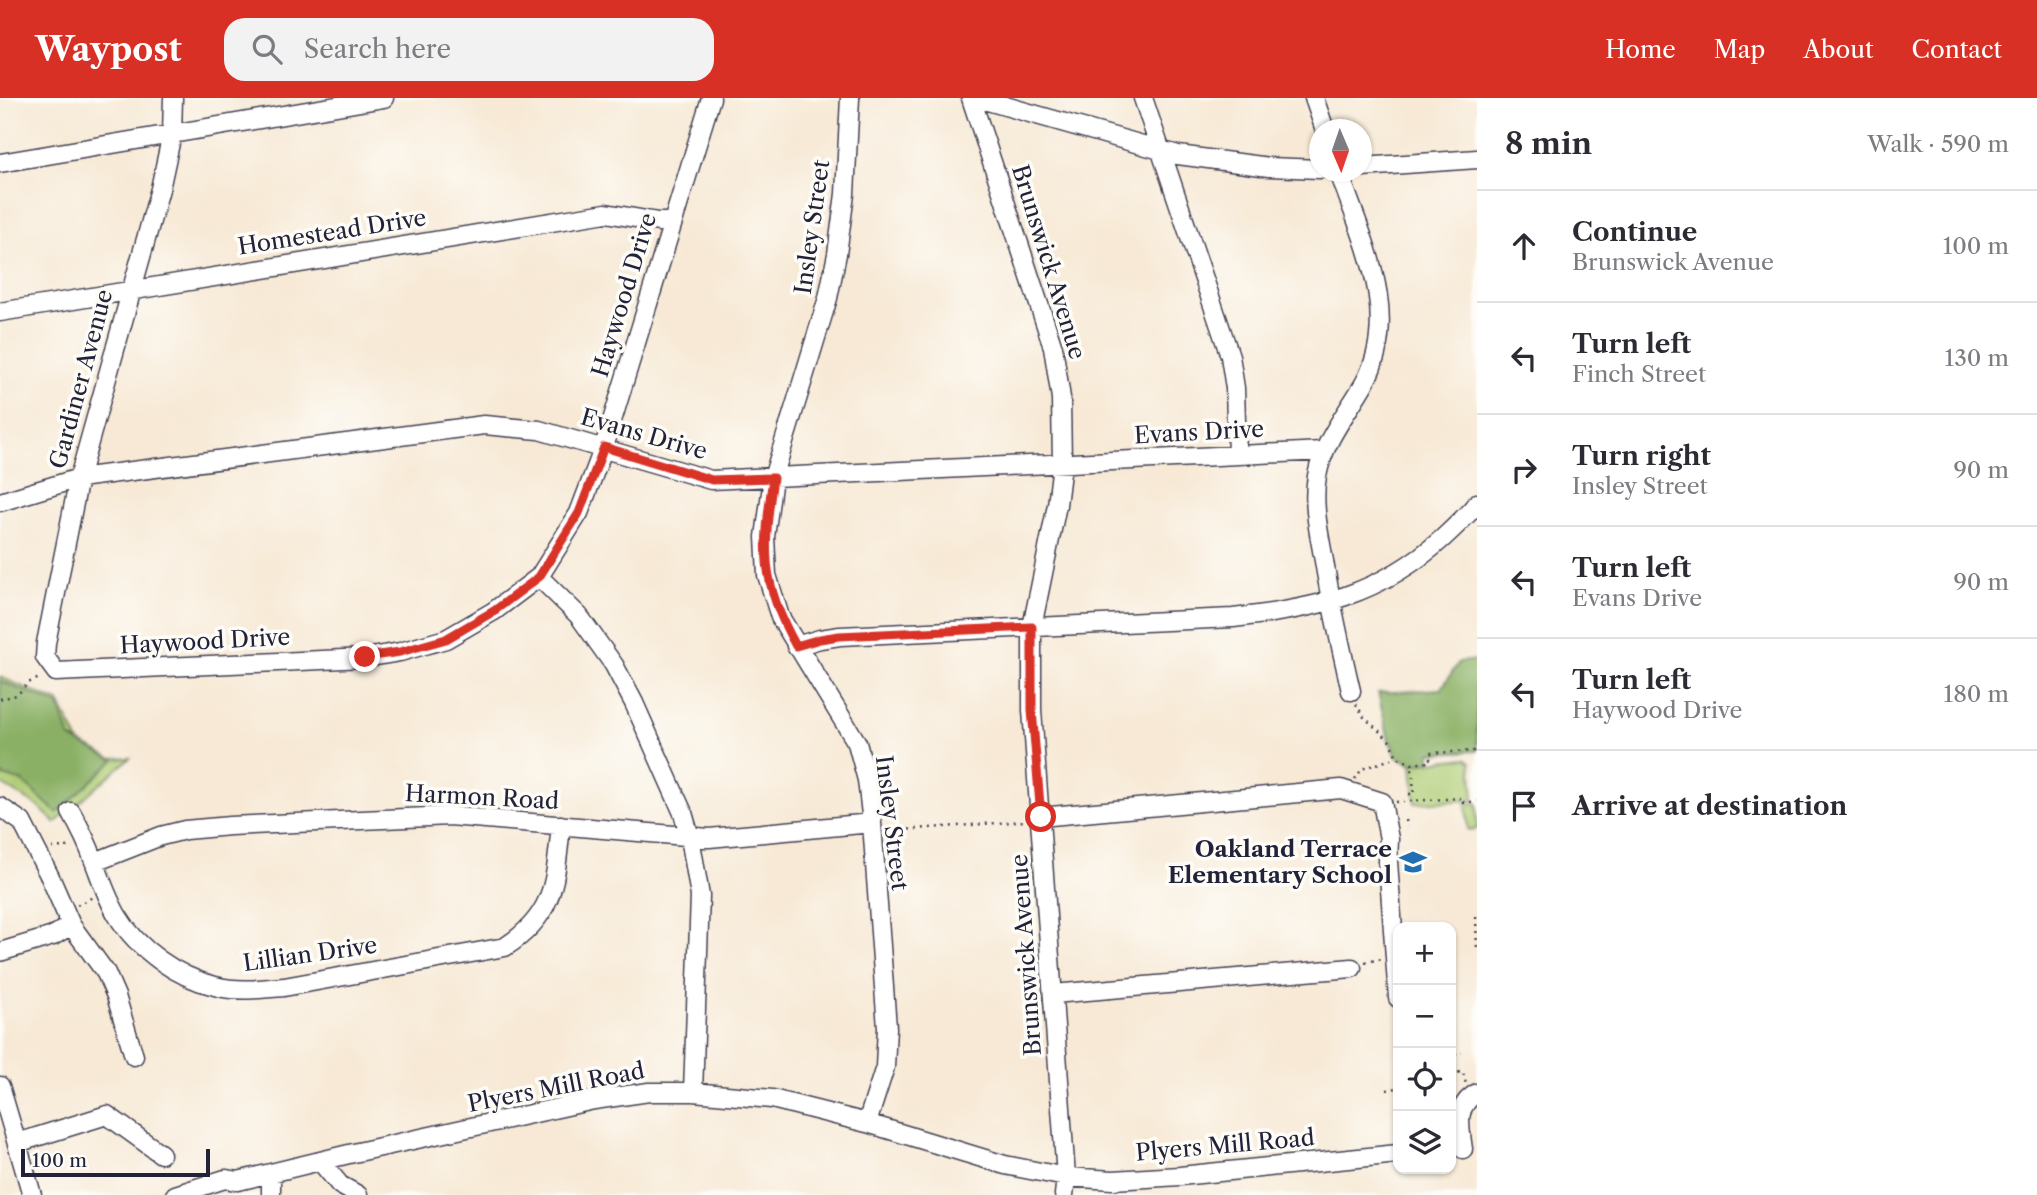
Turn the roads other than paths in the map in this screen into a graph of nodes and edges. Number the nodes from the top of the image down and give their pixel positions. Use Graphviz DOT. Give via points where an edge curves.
graph roads {
  1 [pos="173,98"];
  2 [pos="384,98"];
  3 [pos="711,98"];
  4 [pos="850,98"];
  5 [pos="971,98"];
  6 [pos="977,98"];
  7 [pos="1143,98"];
  8 [pos="1314,98"];
  9 [pos="1321,119"];
  10 [pos="172,134"];
  11 [pos="1161,150"];
  12 [pos="1477,159"];
  13 [pos="0,163"];
  14 [pos="1372,166"];
  15 [pos="1309,169"];
  16 [pos="1342,182"];
  17 [pos="671,222"];
  18 [pos="131,290"];
  19 [pos="0,312"];
  20 [pos="604,447"];
  21 [pos="1323,451"];
  22 [pos="1237,455"];
  23 [pos="1062,464"];
  24 [pos="79,478"];
  25 [pos="773,478"];
  26 [pos="0,502"];
  27 [pos="1474,513"];
  28 [pos="539,577"];
  29 [pos="1331,602"];
  30 [pos="1032,627"];
  31 [pos="796,646"];
  32 [pos="56,672"];
  33 [pos="1351,691"];
  34 [pos="0,807"];
  35 [pos="71,812"];
  36 [pos="1033,819"];
  37 [pos="561,825"];
  38 [pos="880,827"];
  39 [pos="690,837"];
  40 [pos="95,862"];
  41 [pos="71,916"];
  42 [pos="0,952"];
  43 [pos="1360,965"];
  44 [pos="1397,985"];
  45 [pos="1053,994"];
  46 [pos="134,1056"];
  47 [pos="0,1086"];
  48 [pos="1472,1089"];
  49 [pos="693,1092"];
  50 [pos="867,1123"];
  51 [pos="17,1143"];
  52 [pos="1463,1149"];
  53 [pos="161,1154"];
  54 [pos="349,1154"];
  55 [pos="1393,1154"];
  56 [pos="320,1161"];
  57 [pos="271,1173"];
  58 [pos="1062,1182"];
  59 [pos="237,1188"];
  60 [pos="32,1195"];
  61 [pos="175,1195"];
  62 [pos="205,1195"];
  63 [pos="271,1195"];
  64 [pos="360,1195"];
  1 -- 10 [label="street, Gardiner Avenue"];
  2 -- 10 [label="street"];
  3 -- 17 [label="street, Haywood Drive"];
  4 -- 25 [label="street, Insley Street" via="837,254"];
  5 -- 23 [label="street, Brunswick Avenue" via="1053,346 1061,398"];
  6 -- 11 [label="street"];
  7 -- 11 [label="street"];
  8 -- 9 [label="street"];
  10 -- 13 [label="street"];
  10 -- 18 [label="street, Gardiner Avenue"];
  11 -- 15 [label="street"];
  11 -- 22 [label="street" via="1230,356"];
  12 -- 14 [label="street"];
  16 -- 21 [label="street" via="1373,272 1381,328 1366,381"];
  17 -- 18 [label="street, Homestead Drive" via="606,213"];
  17 -- 20 [label="street, Haywood Drive"];
  18 -- 19 [label="street, Homestead Drive"];
  18 -- 24 [label="street, Gardiner Avenue"];
  20 -- 24 [label="street, Evans Drive" via="539,430 484,425"];
  20 -- 25 [label="street, Evans Drive" via="712,480"];
  20 -- 28 [label="street, Haywood Drive" via="579,513"];
  21 -- 22 [label="street, Evans Drive"];
  21 -- 29 [label="street" via="1315,504"];
  22 -- 23 [label="street, Evans Drive"];
  23 -- 25 [label="street, Evans Drive"];
  23 -- 30 [label="street, Brunswick Avenue"];
  24 -- 26 [label="street, Evans Drive"];
  24 -- 32 [label="street, Gardiner Avenue" via="46,643 45,657"];
  25 -- 31 [label="street, Insley Street" via="765,537 767,575 780,617"];
  27 -- 29 [label="street" via="1400,572"];
  28 -- 32 [label="street, Haywood Drive" via="446,639 400,652"];
  28 -- 39 [label="street" via="579,616 614,665"];
  29 -- 30 [label="street" via="1233,618"];
  29 -- 33 [label="street"];
  30 -- 31 [label="street" via="839,636"];
  30 -- 36 [label="street, Brunswick Avenue"];
  31 -- 38 [label="street, Insley Street" via="857,743"];
  34 -- 41 [label="street" via="22,822"];
  35 -- 40 [label="street, Lillian Drive"];
  36 -- 44 [label="street" via="1341,789 1382,802 1389,839"];
  36 -- 45 [label="street, Brunswick Avenue"];
  37 -- 39 [label="street, Harmon Road"];
  37 -- 40 [label="street, Harmon Road" via="450,816 230,826 161,836"];
  37 -- 40 [label="street, Lillian Drive" via="549,899 524,935 505,947 251,990 215,986 190,977 147,950 117,915"];
  38 -- 39 [label="street, Harmon Road"];
  38 -- 50 [label="street, Insley Street" via="887,1028 885,1067"];
  39 -- 49 [label="street" via="700,896"];
  41 -- 42 [label="street" via="54,936"];
  41 -- 46 [label="street" via="106,973"];
  43 -- 45 [label="street"];
  45 -- 58 [label="street, Brunswick Avenue"];
  47 -- 51 [label="street"];
  48 -- 52 [label="street" via="1460,1111"];
  49 -- 50 [label="street, Plyers Mill Road" via="772,1099"];
  49 -- 54 [label="street, Plyers Mill Road" via="649,1092 594,1100"];
  50 -- 58 [label="street, Plyers Mill Road" via="1006,1165 1034,1180"];
  51 -- 53 [label="street" via="107,1115"];
  51 -- 60 [label="street"];
  54 -- 56 [label="street, Plyers Mill Road"];
  54 -- 64 [label="street" via="349,1174"];
  55 -- 58 [label="street, Plyers Mill Road"];
  56 -- 57 [label="street, Plyers Mill Road"];
  56 -- 64 [label="street" via="340,1185"];
  57 -- 59 [label="street, Plyers Mill Road"];
  57 -- 63 [label="street"];
  59 -- 61 [label="street, Plyers Mill Road" via="225,1180"];
  59 -- 62 [label="street, Plyers Mill Road"];
}
